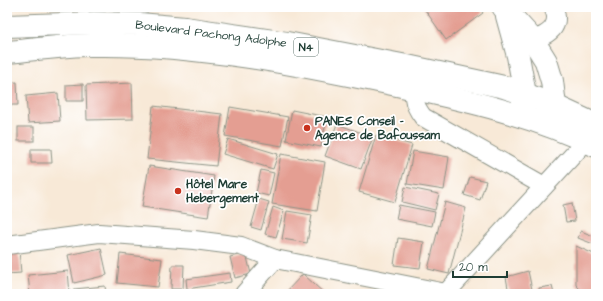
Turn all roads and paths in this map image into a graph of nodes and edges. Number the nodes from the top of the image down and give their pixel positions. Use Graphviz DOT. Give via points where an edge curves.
graph roads {
  1 [pos="554,7"];
  2 [pos="504,9"];
  3 [pos="7,26"];
  4 [pos="524,42"];
  5 [pos="7,52"];
  6 [pos="416,79"];
  7 [pos="525,94"];
  8 [pos="520,115"];
  9 [pos="551,115"];
  10 [pos="594,132"];
  11 [pos="544,186"];
  12 [pos="7,245"];
  13 [pos="275,259"];
  14 [pos="445,293"];
  15 [pos="244,294"];
  1 -- 4 [label="street" via="556,18 553,26 541,37"];
  2 -- 4 [label="main road"];
  3 -- 6 [label="main road, Boulevard Pachong Adolphe / N4" via="94,23 185,28 287,43"];
  4 -- 7 [label="main road"];
  4 -- 9 [label="main road" via="546,61 552,81"];
  5 -- 6 [label="main road, Boulevard Pachong Adolphe / N4" via="90,45 158,46"];
  6 -- 7 [label="main road, Boulevard Pachong Adolphe / N4" via="504,87"];
  6 -- 8 [label="main road, Boulevard Pachong Adolphe / N4" via="445,95"];
  6 -- 11 [label="street" via="415,104 423,117"];
  7 -- 8 [label="main road"];
  7 -- 9 [label="main road, Boulevard Pachong Adolphe / N4"];
  8 -- 9 [label="main road, Boulevard Pachong Adolphe / N4"];
  9 -- 10 [label="main road, Boulevard Pachong Adolphe / N4"];
  10 -- 11 [label="street"];
  11 -- 14 [label="street"];
  12 -- 13 [label="street" via="99,233 240,246"];
  13 -- 14 [label="street"];
  13 -- 15 [label="street"];
}
